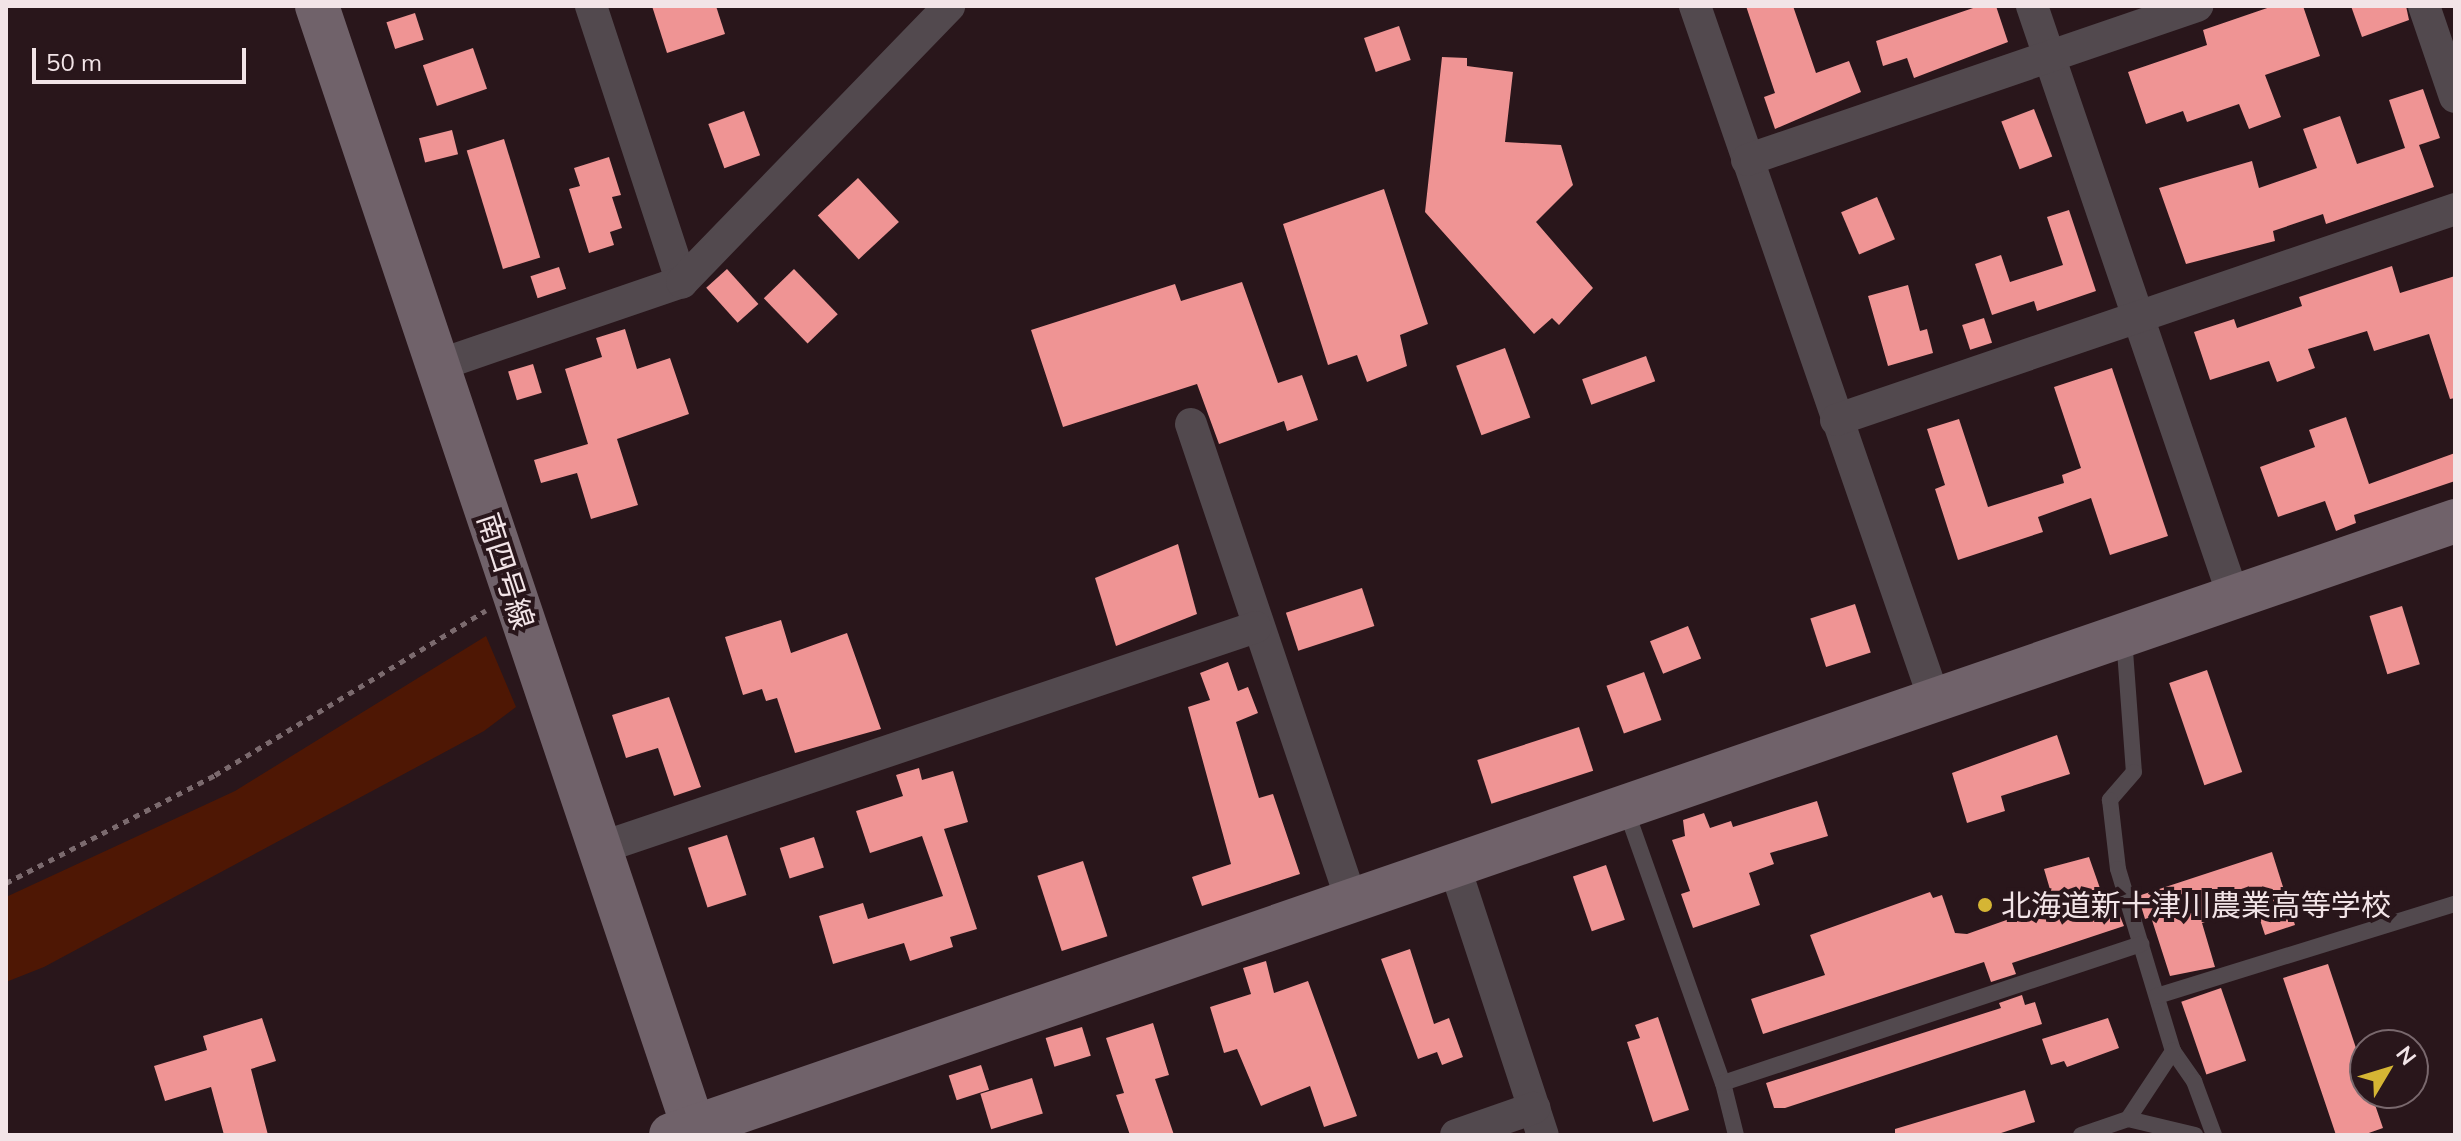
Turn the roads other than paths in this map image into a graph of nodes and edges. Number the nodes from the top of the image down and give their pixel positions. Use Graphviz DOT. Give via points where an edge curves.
graph roads {
  1 [pos="317,6"];
  2 [pos="591,6"];
  3 [pos="949,6"];
  4 [pos="1695,6"];
  5 [pos="2032,6"];
  6 [pos="2197,6"];
  7 [pos="2424,6"];
  8 [pos="2050,58"];
  9 [pos="2455,97"];
  10 [pos="1747,160"];
  11 [pos="2455,209"];
  12 [pos="682,282"];
  13 [pos="2138,317"];
  14 [pos="439,365"];
  15 [pos="1836,420"];
  16 [pos="1191,424"];
  17 [pos="2455,521"];
  18 [pos="2234,598"];
  19 [pos="1256,627"];
  20 [pos="2124,635"];
  21 [pos="1934,698"];
  22 [pos="1625,806"];
  23 [pos="597,849"];
  24 [pos="1454,865"];
  25 [pos="1351,899"];
  26 [pos="2455,904"];
  27 [pos="2141,944"];
  28 [pos="2157,996"];
  29 [pos="2173,1051"];
  30 [pos="1723,1083"];
  31 [pos="2128,1119"];
  32 [pos="1538,1122"];
  33 [pos="687,1133"];
  34 [pos="1456,1135"];
  35 [pos="1736,1135"];
  36 [pos="2081,1135"];
  37 [pos="2195,1135"];
  38 [pos="2214,1135"];
  1 -- 14 [label="street, 南四号線"];
  2 -- 12 [label="street"];
  3 -- 12 [label="street"];
  4 -- 10 [label="street"];
  5 -- 8 [label="street"];
  6 -- 8 [label="street"];
  7 -- 9 [label="street"];
  8 -- 10 [label="street"];
  8 -- 13 [label="street"];
  10 -- 15 [label="street"];
  11 -- 13 [label="street"];
  12 -- 14 [label="street"];
  13 -- 15 [label="street"];
  13 -- 18 [label="street"];
  14 -- 23 [label="street, 南四号線"];
  15 -- 21 [label="street"];
  16 -- 19 [label="street"];
  17 -- 18 [label="street"];
  18 -- 20 [label="street"];
  19 -- 23 [label="street"];
  19 -- 25 [label="street"];
  20 -- 21 [label="street"];
  20 -- 27 [label="lane" via="2134,772 2110,800 2118,869"];
  21 -- 22 [label="street"];
  22 -- 24 [label="street"];
  22 -- 30 [label="lane"];
  23 -- 33 [label="street, 南四号線"];
  24 -- 25 [label="street"];
  24 -- 32 [label="street"];
  25 -- 33 [label="street"];
  26 -- 28 [label="lane"];
  27 -- 28 [label="lane"];
  27 -- 30 [label="lane"];
  28 -- 29 [label="lane"];
  29 -- 31 [label="lane"];
  29 -- 38 [label="lane" via="2194,1081"];
  30 -- 35 [label="lane"];
  31 -- 36 [label="lane"];
  31 -- 37 [label="lane"];
  32 -- 34 [label="street"];
}
